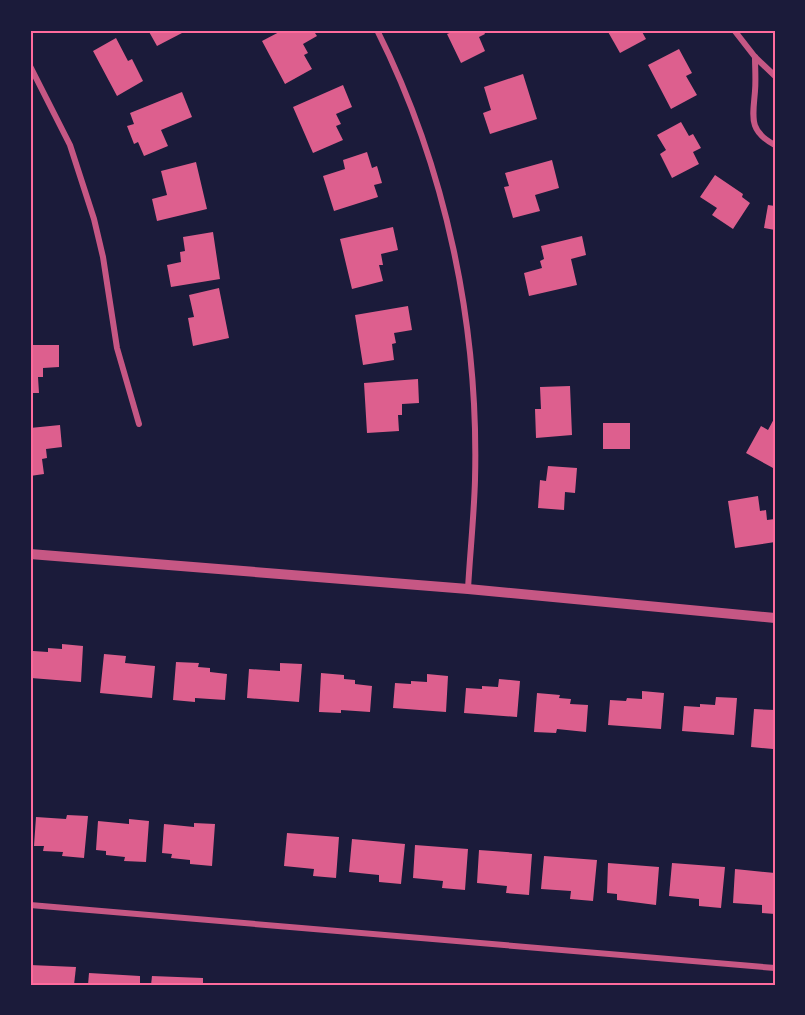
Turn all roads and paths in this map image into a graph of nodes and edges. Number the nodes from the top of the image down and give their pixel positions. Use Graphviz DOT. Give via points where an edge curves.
graph roads {
  1 [pos="377,30"];
  2 [pos="734,30"];
  3 [pos="755,57"];
  4 [pos="30,66"];
  5 [pos="775,76"];
  6 [pos="775,145"];
  7 [pos="139,424"];
  8 [pos="30,554"];
  9 [pos="468,589"];
  10 [pos="775,618"];
  11 [pos="30,905"];
  12 [pos="775,968"];
  1 -- 9 [label="street" via="438,188 465,309 475,480"];
  2 -- 3 [label="street"];
  3 -- 5 [label="street"];
  3 -- 6 [label="street" via="754,127"];
  4 -- 7 [label="street" via="70,145 94,219 117,348"];
  8 -- 9 [label="street"];
  9 -- 10 [label="street"];
  11 -- 12 [label="street"];
}
